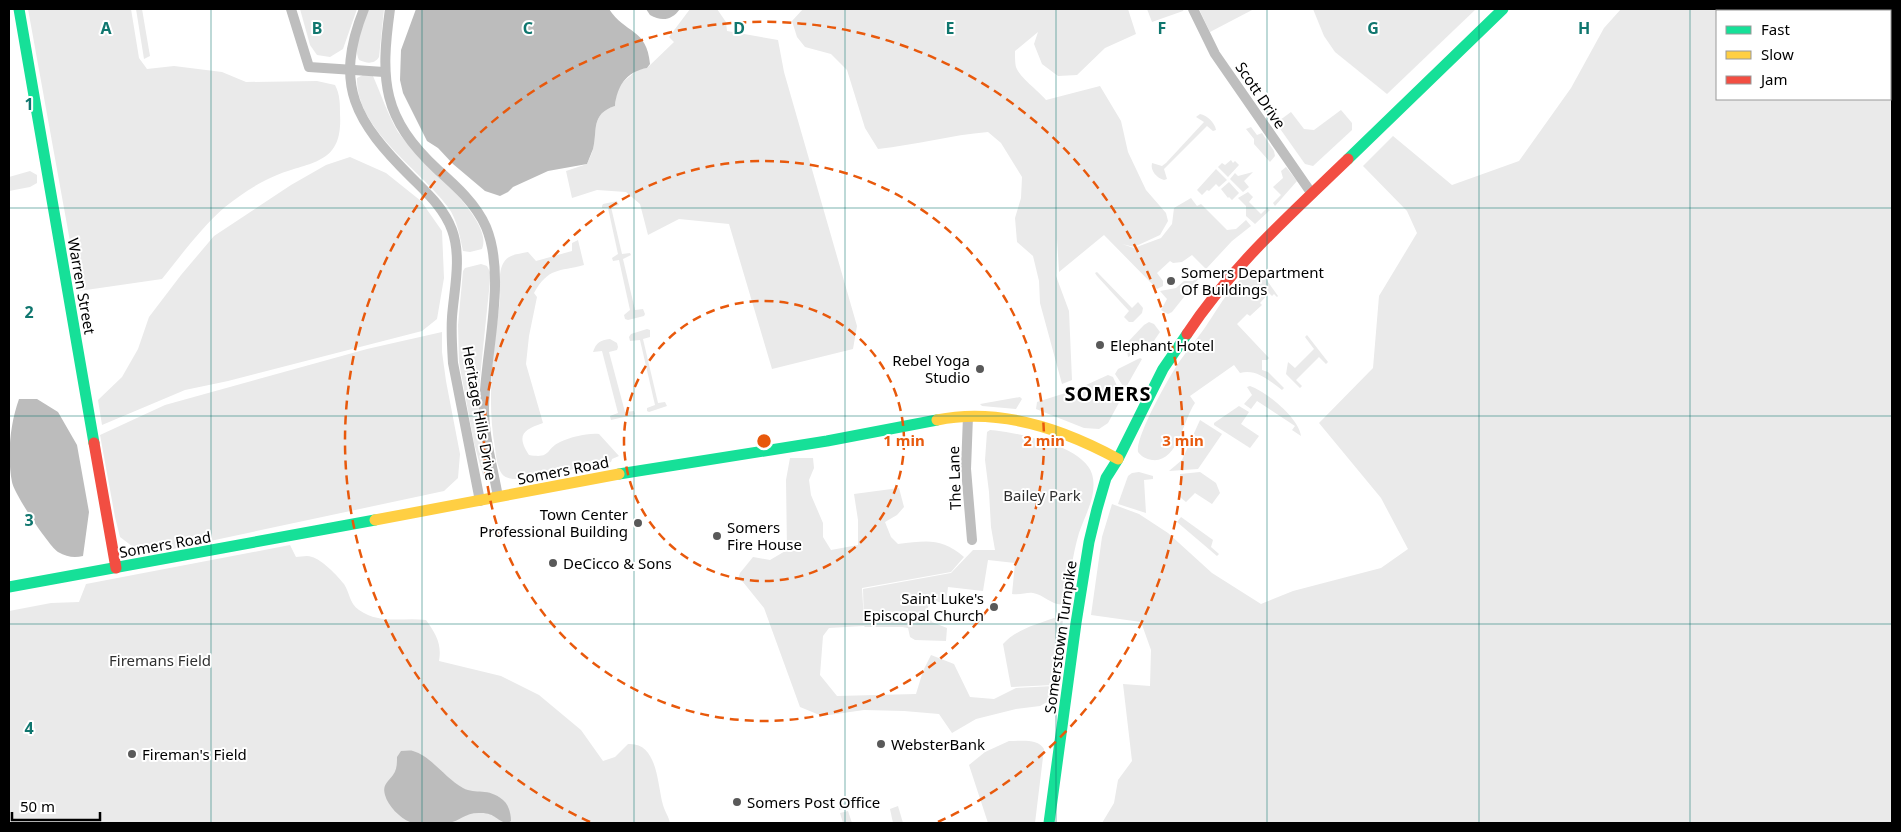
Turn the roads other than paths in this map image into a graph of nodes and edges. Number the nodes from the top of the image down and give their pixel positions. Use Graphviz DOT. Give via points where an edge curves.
graph roads {
  1 [pos="18,9"];
  2 [pos="292,9"];
  3 [pos="364,9"];
  4 [pos="390,9"];
  5 [pos="1193,9"];
  6 [pos="1502,9"];
  7 [pos="349,69"];
  8 [pos="384,72"];
  9 [pos="1312,194"];
  10 [pos="968,416"];
  11 [pos="1118,459"];
  12 [pos="498,497"];
  13 [pos="480,501"];
  14 [pos="972,540"];
  15 [pos="116,568"];
  16 [pos="9,587"];
  17 [pos="1049,823"];
  1 -- 15 [label="main road, Warren Street"];
  2 -- 7 [label="street" via="309,67"];
  3 -- 7 [label="street, Heritage Hills Drive" via="354,35"];
  4 -- 8 [label="street, Heritage Hills Drive"];
  5 -- 9 [label="street, Scott Drive" via="1215,54"];
  6 -- 9 [label="main road, Somerstown Turnpike"];
  7 -- 8 [label="street"];
  7 -- 13 [label="street, Heritage Hills Drive" via="350,85 362,118 386,152 440,208 453,232 457,262 452,348"];
  8 -- 12 [label="street, Heritage Hills Drive" via="386,90 399,123 423,156 476,210 491,240 495,280 484,410"];
  9 -- 11 [label="main road, Somerstown Turnpike" via="1242,262 1199,315 1162,369"];
  10 -- 11 [label="main road, Somers Road" via="1002,417 1043,426"];
  10 -- 12 [label="main road, Somers Road"];
  10 -- 14 [label="street, The Lane" via="966,469"];
  11 -- 17 [label="main road, Somerstown Turnpike" via="1106,478 1089,542"];
  12 -- 13 [label="main road, Somers Road"];
  13 -- 15 [label="main road, Somers Road"];
  15 -- 16 [label="main road, Somers Road"];
}
